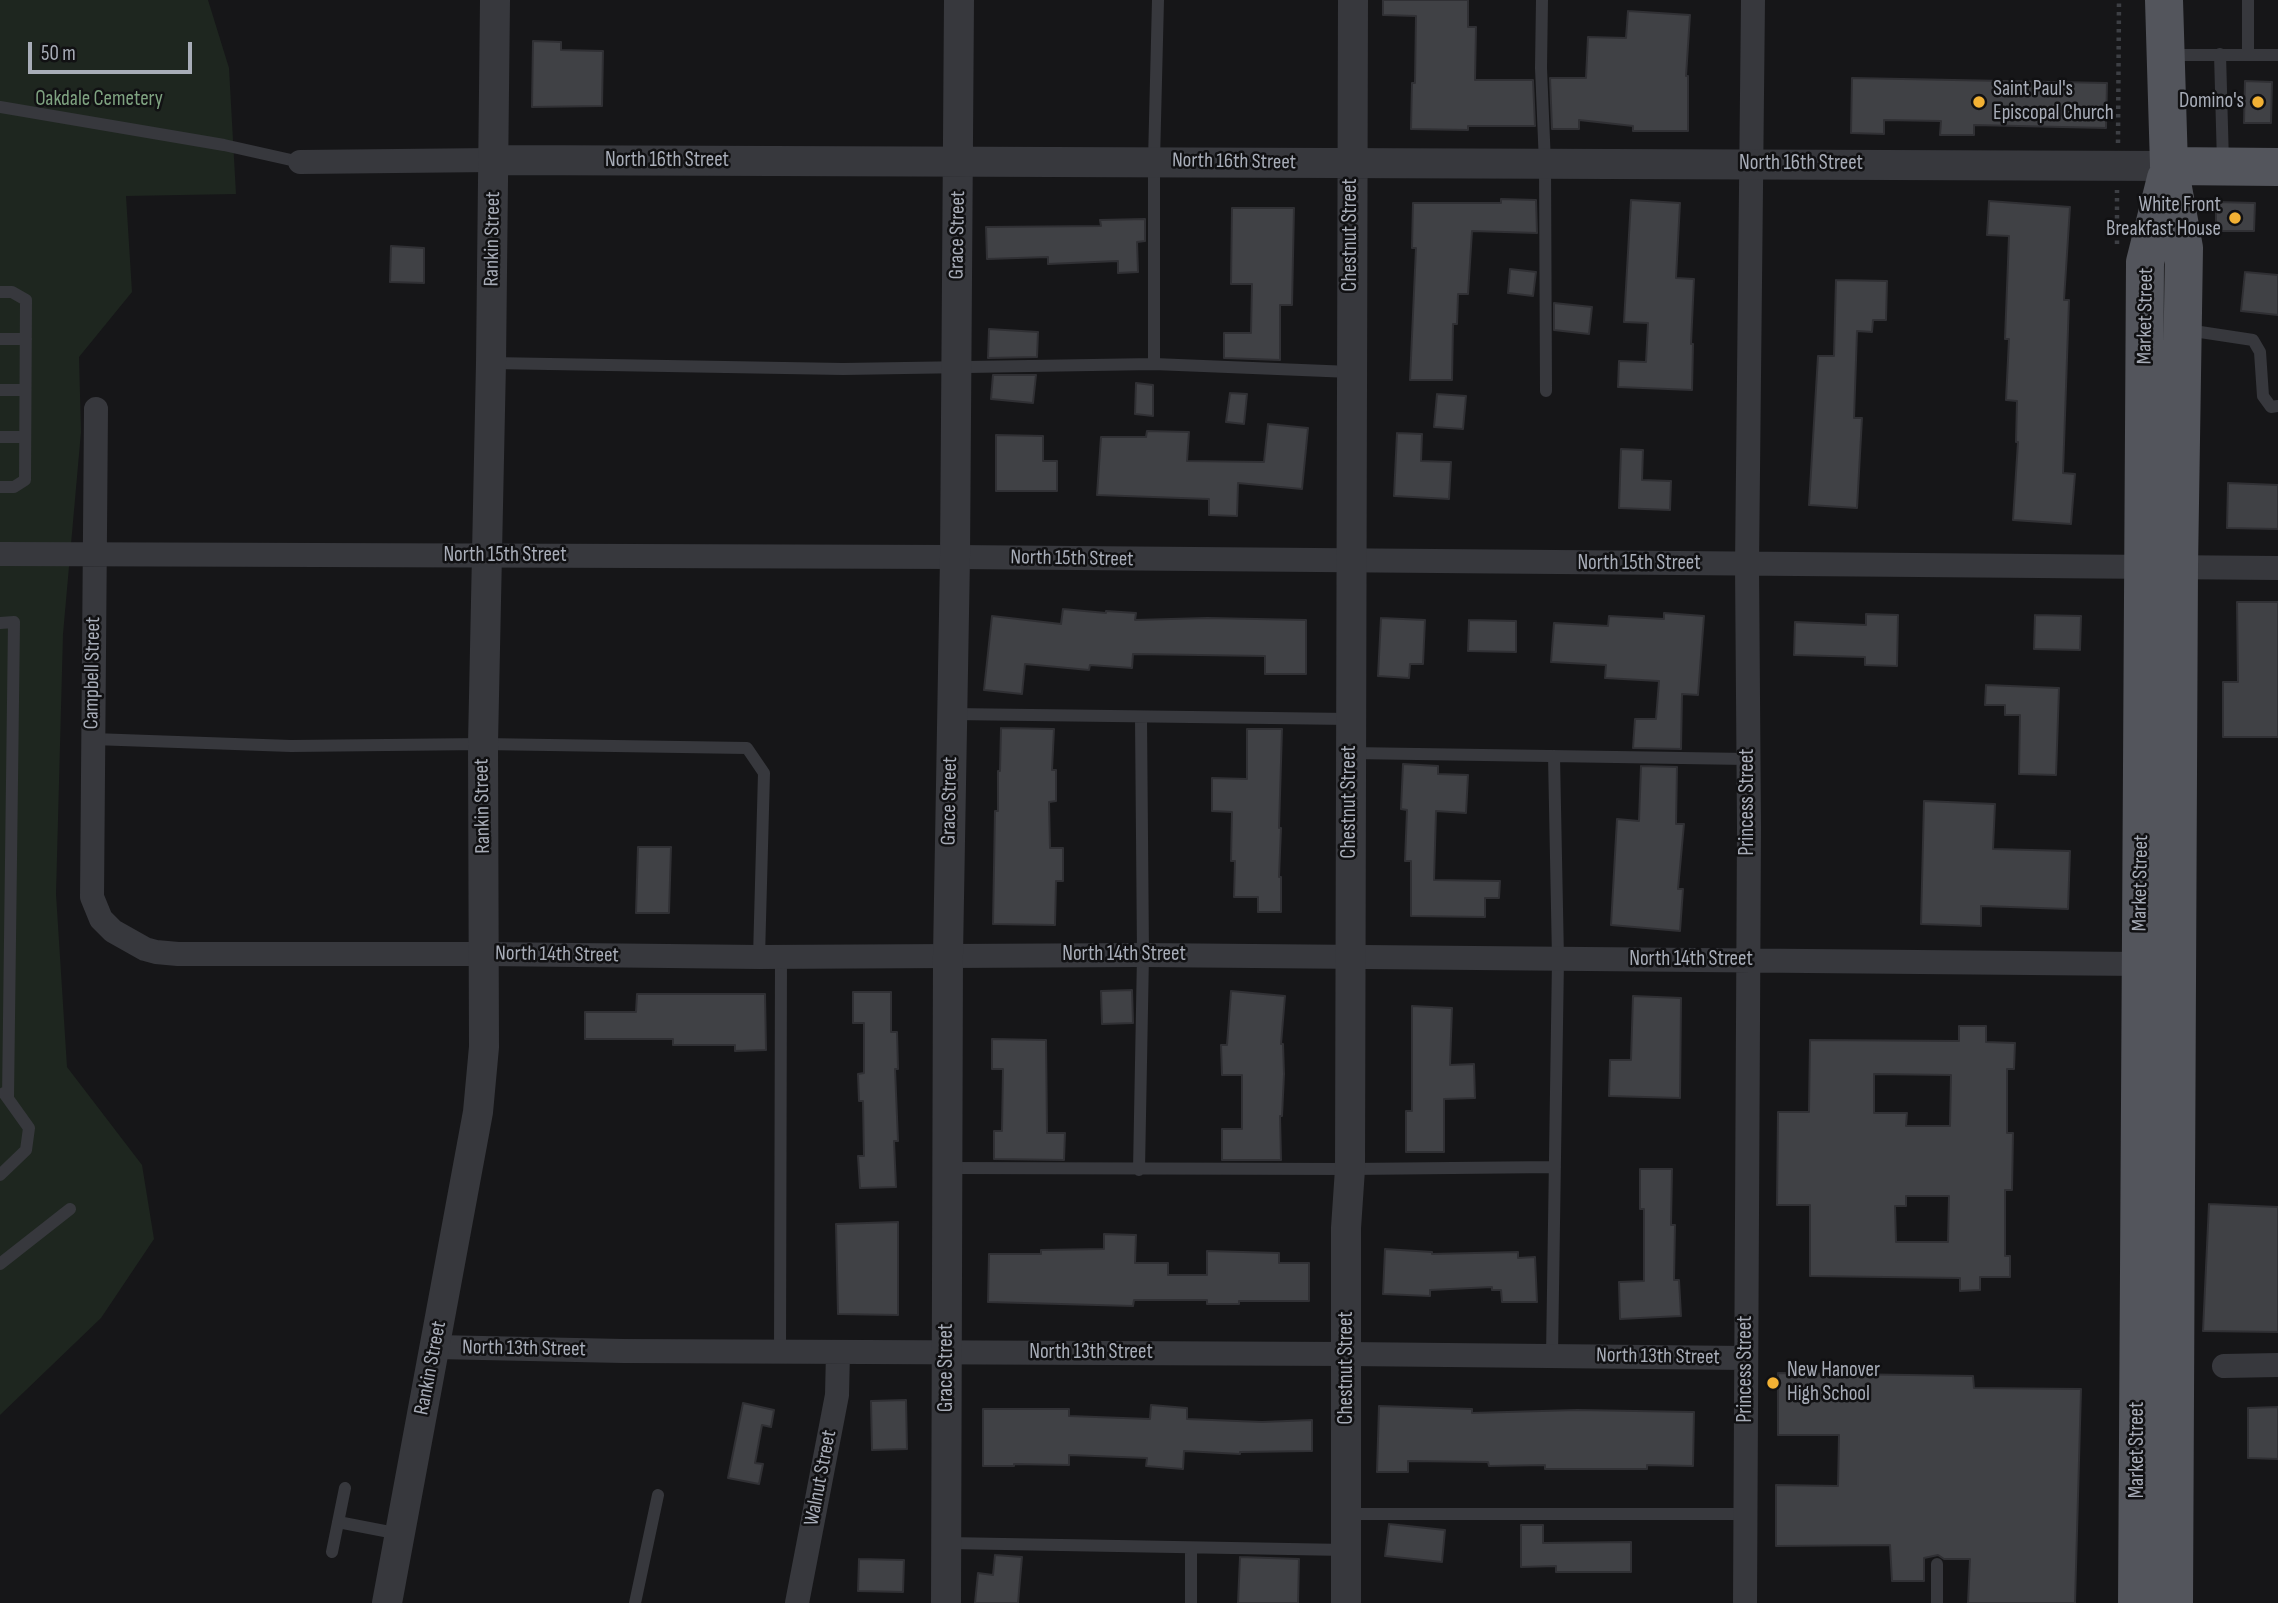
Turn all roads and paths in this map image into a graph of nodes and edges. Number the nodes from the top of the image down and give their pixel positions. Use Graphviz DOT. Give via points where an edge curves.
graph roads {
  1 [pos="495,0"];
  2 [pos="959,0"];
  3 [pos="1158,0"];
  4 [pos="1353,0"];
  5 [pos="1542,0"];
  6 [pos="1753,0"];
  7 [pos="2164,0"];
  8 [pos="2248,0"];
  9 [pos="2220,54"];
  10 [pos="2166,55"];
  11 [pos="2248,55"];
  12 [pos="2278,55"];
  13 [pos="0,107"];
  14 [pos="494,160"];
  15 [pos="1154,161"];
  16 [pos="300,162"];
  17 [pos="958,163"];
  18 [pos="1351,164"];
  19 [pos="1545,164"];
  20 [pos="1752,164"];
  21 [pos="2169,166"];
  22 [pos="2223,166"];
  23 [pos="2278,167"];
  24 [pos="0,292"];
  25 [pos="2183,330"];
  26 [pos="0,339"];
  27 [pos="26,340"];
  28 [pos="491,363"];
  29 [pos="1154,364"];
  30 [pos="957,366"];
  31 [pos="1351,372"];
  32 [pos="0,390"];
  33 [pos="26,390"];
  34 [pos="1546,391"];
  35 [pos="2278,406"];
  36 [pos="96,409"];
  37 [pos="0,437"];
  38 [pos="25,437"];
  39 [pos="0,487"];
  40 [pos="0,554"];
  41 [pos="94,555"];
  42 [pos="487,556"];
  43 [pos="955,557"];
  44 [pos="1350,562"];
  45 [pos="1747,565"];
  46 [pos="2162,566"];
  47 [pos="2278,568"];
  48 [pos="0,622"];
  49 [pos="7,684"];
  50 [pos="952,714"];
  51 [pos="1141,718"];
  52 [pos="1351,719"];
  53 [pos="93,738"];
  54 [pos="6,744"];
  55 [pos="483,744"];
  56 [pos="1350,753"];
  57 [pos="1553,756"];
  58 [pos="1748,759"];
  59 [pos="6,809"];
  60 [pos="5,876"];
  61 [pos="113,931"];
  62 [pos="5,944"];
  63 [pos="485,954"];
  64 [pos="1143,955"];
  65 [pos="948,956"];
  66 [pos="770,957"];
  67 [pos="1350,957"];
  68 [pos="1558,959"];
  69 [pos="1747,960"];
  70 [pos="2140,964"];
  71 [pos="4,1092"];
  72 [pos="1555,1167"];
  73 [pos="948,1168"];
  74 [pos="1350,1169"];
  75 [pos="1139,1170"];
  76 [pos="0,1175"];
  77 [pos="70,1209"];
  78 [pos="0,1264"];
  79 [pos="436,1347"];
  80 [pos="780,1351"];
  81 [pos="838,1352"];
  82 [pos="947,1352"];
  83 [pos="1347,1353"];
  84 [pos="1552,1356"];
  85 [pos="1746,1358"];
  86 [pos="2278,1365"];
  87 [pos="2224,1366"];
  88 [pos="345,1488"];
  89 [pos="659,1495"];
  90 [pos="1347,1514"];
  91 [pos="1746,1514"];
  92 [pos="338,1522"];
  93 [pos="400,1534"];
  94 [pos="947,1543"];
  95 [pos="1191,1549"];
  96 [pos="1347,1550"];
  97 [pos="332,1552"];
  98 [pos="1937,1564"];
  99 [pos="387,1603"];
  100 [pos="635,1603"];
  101 [pos="797,1603"];
  102 [pos="946,1603"];
  103 [pos="1191,1603"];
  104 [pos="1346,1603"];
  105 [pos="1745,1603"];
  106 [pos="1937,1603"];
  107 [pos="2137,1603"];
  108 [pos="2174,1603"];
  1 -- 14 [label="street, Rankin Street"];
  2 -- 17 [label="street, Grace Street"];
  3 -- 15 [label="lane"];
  4 -- 18 [label="street, Chestnut Street"];
  5 -- 19 [label="lane"];
  6 -- 20 [label="street, Princess Street"];
  7 -- 10 [label="main road, Market Street"];
  8 -- 11 [label="lane"];
  9 -- 10 [label="lane"];
  9 -- 11 [label="lane"];
  9 -- 22 [label="lane"];
  10 -- 21 [label="main road, Market Street"];
  11 -- 12 [label="lane"];
  13 -- 16 [label="lane"];
  14 -- 16 [label="street, North 16th Street"];
  14 -- 17 [label="street, North 16th Street"];
  14 -- 28 [label="street, Rankin Street"];
  15 -- 17 [label="street, North 16th Street"];
  15 -- 18 [label="street, North 16th Street"];
  15 -- 29 [label="lane"];
  17 -- 30 [label="street, Grace Street"];
  18 -- 19 [label="street, North 16th Street"];
  18 -- 31 [label="street, Chestnut Street"];
  19 -- 20 [label="street, North 16th Street"];
  19 -- 34 [label="lane"];
  20 -- 21 [label="street, North 16th Street"];
  20 -- 45 [label="street, Princess Street"];
  21 -- 22 [label="main road"];
  21 -- 25 [label="main road, Market Street" via="2184,247"];
  21 -- 46 [label="main road, Market Street" via="2146,262"];
  22 -- 23 [label="main road"];
  24 -- 27 [label="lane" via="12,292 26,300"];
  25 -- 35 [label="lane" via="2253,340 2260,352 2263,396 2271,407"];
  25 -- 46 [label="main road, Market Street"];
  26 -- 27 [label="lane"];
  27 -- 33 [label="lane"];
  28 -- 30 [label="lane" via="843,369"];
  28 -- 42 [label="street, Rankin Street"];
  29 -- 30 [label="lane"];
  29 -- 31 [label="lane"];
  30 -- 43 [label="street, Grace Street"];
  31 -- 44 [label="street, Chestnut Street"];
  32 -- 33 [label="lane"];
  33 -- 38 [label="lane"];
  36 -- 41 [label="street, Campbell Street"];
  37 -- 38 [label="lane"];
  38 -- 39 [label="lane" via="24,480 14,487"];
  40 -- 41 [label="street, North 15th Street"];
  41 -- 42 [label="street, North 15th Street"];
  41 -- 53 [label="street, Campbell Street"];
  42 -- 43 [label="street, North 15th Street"];
  42 -- 55 [label="street, Rankin Street"];
  43 -- 44 [label="street, North 15th Street"];
  43 -- 50 [label="street, Grace Street"];
  44 -- 45 [label="street, North 15th Street"];
  44 -- 52 [label="street, Chestnut Street"];
  45 -- 46 [label="street, North 15th Street"];
  45 -- 58 [label="street, Princess Street"];
  46 -- 47 [label="street, North 15th Street"];
  46 -- 70 [label="main road, Market Street"];
  46 -- 108 [label="main road, Market Street"];
  48 -- 49 [label="lane" via="14,622"];
  49 -- 54 [label="lane"];
  50 -- 51 [label="lane"];
  50 -- 65 [label="street, Grace Street"];
  51 -- 52 [label="lane"];
  51 -- 64 [label="lane"];
  52 -- 56 [label="street, Chestnut Street"];
  53 -- 55 [label="lane" via="291,746"];
  53 -- 61 [label="street, Campbell Street" via="92,897 101,919"];
  54 -- 59 [label="lane"];
  55 -- 63 [label="street, Rankin Street"];
  55 -- 66 [label="lane" via="747,748 764,773"];
  56 -- 57 [label="lane"];
  56 -- 67 [label="street, Chestnut Street"];
  57 -- 58 [label="lane"];
  57 -- 68 [label="lane"];
  58 -- 69 [label="street, Princess Street"];
  59 -- 60 [label="lane"];
  60 -- 62 [label="lane"];
  61 -- 63 [label="street, North 14th Street" via="145,948 178,954"];
  62 -- 71 [label="lane"];
  63 -- 66 [label="street, North 14th Street"];
  63 -- 79 [label="street, Rankin Street" via="478,1112"];
  64 -- 65 [label="street, North 14th Street"];
  64 -- 67 [label="street, North 14th Street"];
  64 -- 75 [label="lane"];
  65 -- 66 [label="street, North 14th Street"];
  65 -- 73 [label="street, Grace Street"];
  66 -- 80 [label="lane"];
  67 -- 68 [label="street, North 14th Street"];
  67 -- 74 [label="street, Chestnut Street"];
  68 -- 69 [label="street, North 14th Street"];
  68 -- 72 [label="lane"];
  69 -- 70 [label="street, North 14th Street"];
  69 -- 85 [label="street, Princess Street"];
  70 -- 107 [label="main road, Market Street"];
  71 -- 76 [label="lane" via="29,1128 26,1150"];
  72 -- 74 [label="lane"];
  72 -- 84 [label="lane"];
  73 -- 75 [label="lane"];
  73 -- 82 [label="street, Grace Street"];
  74 -- 75 [label="lane"];
  74 -- 83 [label="street, Chestnut Street"];
  77 -- 78 [label="lane"];
  79 -- 80 [label="street, North 13th Street"];
  79 -- 93 [label="street, Rankin Street"];
  80 -- 81 [label="street, North 13th Street"];
  81 -- 82 [label="street, North 13th Street"];
  81 -- 101 [label="street, Walnut Street" via="837,1395"];
  82 -- 83 [label="street, North 13th Street"];
  82 -- 94 [label="street, Grace Street"];
  83 -- 84 [label="street, North 13th Street"];
  83 -- 90 [label="street, Chestnut Street"];
  84 -- 85 [label="street, North 13th Street"];
  85 -- 91 [label="street, Princess Street"];
  86 -- 87 [label="street"];
  88 -- 92 [label="lane"];
  89 -- 100 [label="lane"];
  90 -- 91 [label="lane"];
  90 -- 96 [label="street, Chestnut Street"];
  91 -- 105 [label="street, Princess Street"];
  92 -- 93 [label="lane"];
  92 -- 97 [label="lane"];
  93 -- 99 [label="street, Rankin Street"];
  94 -- 95 [label="lane"];
  94 -- 102 [label="street, Grace Street"];
  95 -- 96 [label="lane"];
  95 -- 103 [label="lane"];
  96 -- 104 [label="street, Chestnut Street"];
  98 -- 106 [label="lane"];
}
